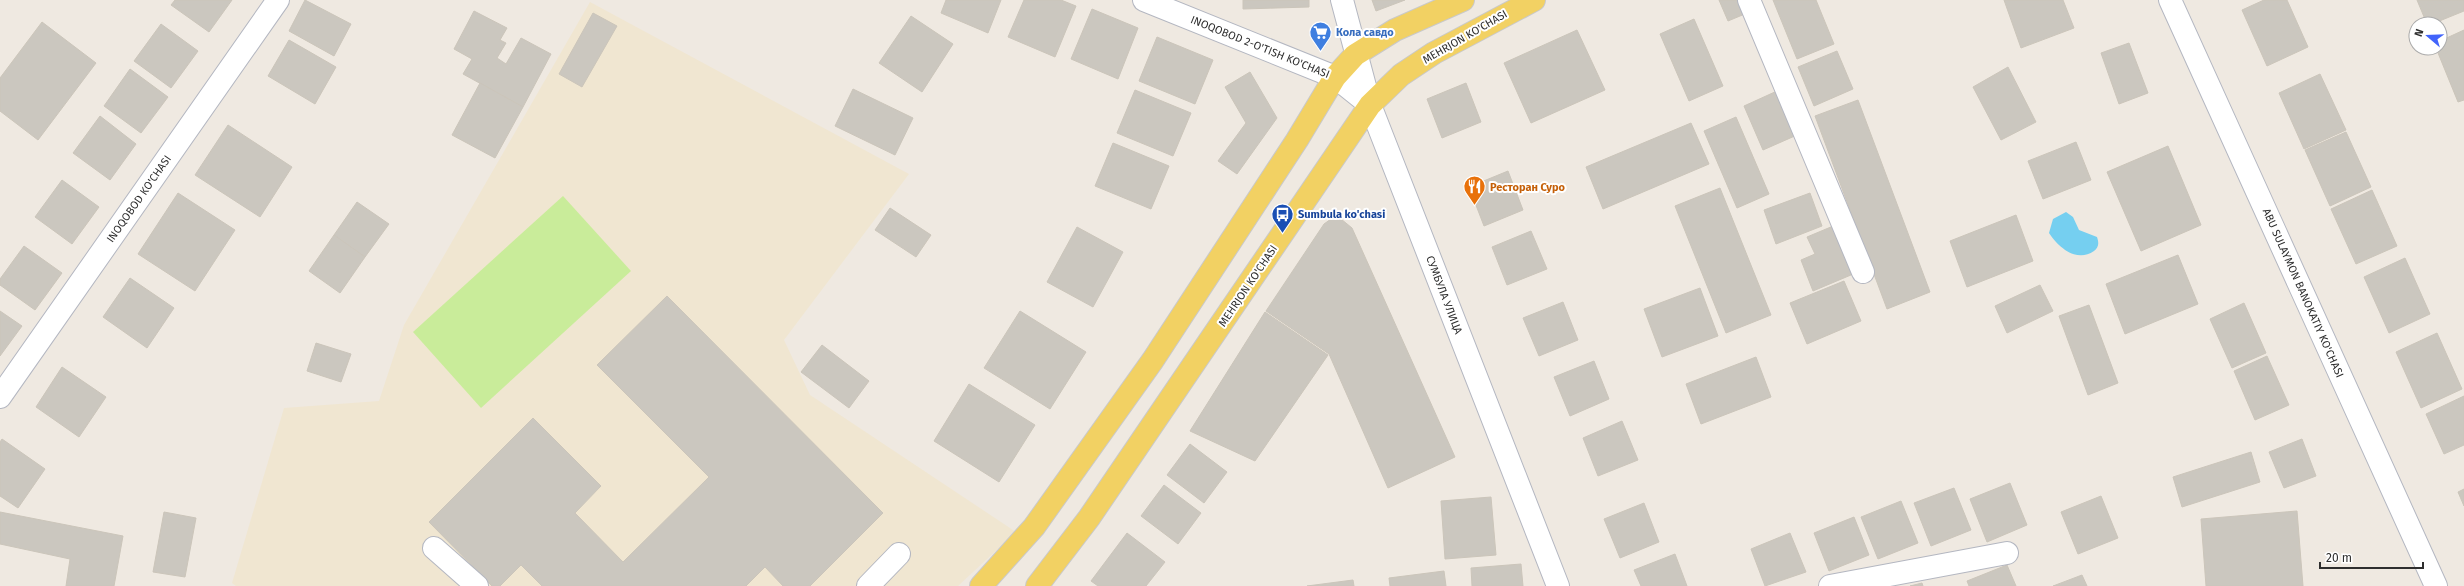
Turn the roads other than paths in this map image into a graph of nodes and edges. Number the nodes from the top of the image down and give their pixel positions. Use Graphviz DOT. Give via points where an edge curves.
graph roads {
  1 [pos="278,0"];
  2 [pos="1144,0"];
  3 [pos="1342,0"];
  4 [pos="1463,0"];
  5 [pos="1534,0"];
  6 [pos="1749,0"];
  7 [pos="2170,0"];
  8 [pos="1355,55"];
  9 [pos="1335,77"];
  10 [pos="1370,105"];
  11 [pos="1863,272"];
  12 [pos="0,397"];
  13 [pos="434,548"];
  14 [pos="2008,553"];
  15 [pos="899,554"];
  16 [pos="477,586"];
  17 [pos="868,586"];
  18 [pos="981,586"];
  19 [pos="1037,586"];
  20 [pos="1558,586"];
  21 [pos="1830,586"];
  22 [pos="2436,586"];
  1 -- 12 [label="street, INOQOBOD KO'CHASI"];
  2 -- 9 [label="street, INOQOBOD 2-O'TISH KO'CHASI"];
  3 -- 8 [label="street, СУМБУЛА УЛИЦА"];
  4 -- 8 [label="main road" via="1395,30"];
  5 -- 10 [label="main road, MEHRJON KO'CHASI" via="1434,53 1401,75"];
  6 -- 11 [label="street"];
  7 -- 22 [label="street, ABU SULAYMON BANOKATIY KO'CHASI"];
  8 -- 9 [label="main road"];
  8 -- 10 [label="street, СУМБУЛА УЛИЦА"];
  9 -- 10 [label="street, INOQOBOD 2-O'TISH KO'CHASI"];
  9 -- 18 [label="main road" via="1297,140 1153,360 1034,527"];
  10 -- 19 [label="main road, MEHRJON KO'CHASI" via="1093,512"];
  10 -- 20 [label="street, СУМБУЛА УЛИЦА"];
  13 -- 16 [label="street"];
  14 -- 21 [label="street"];
  15 -- 17 [label="street"];
}
